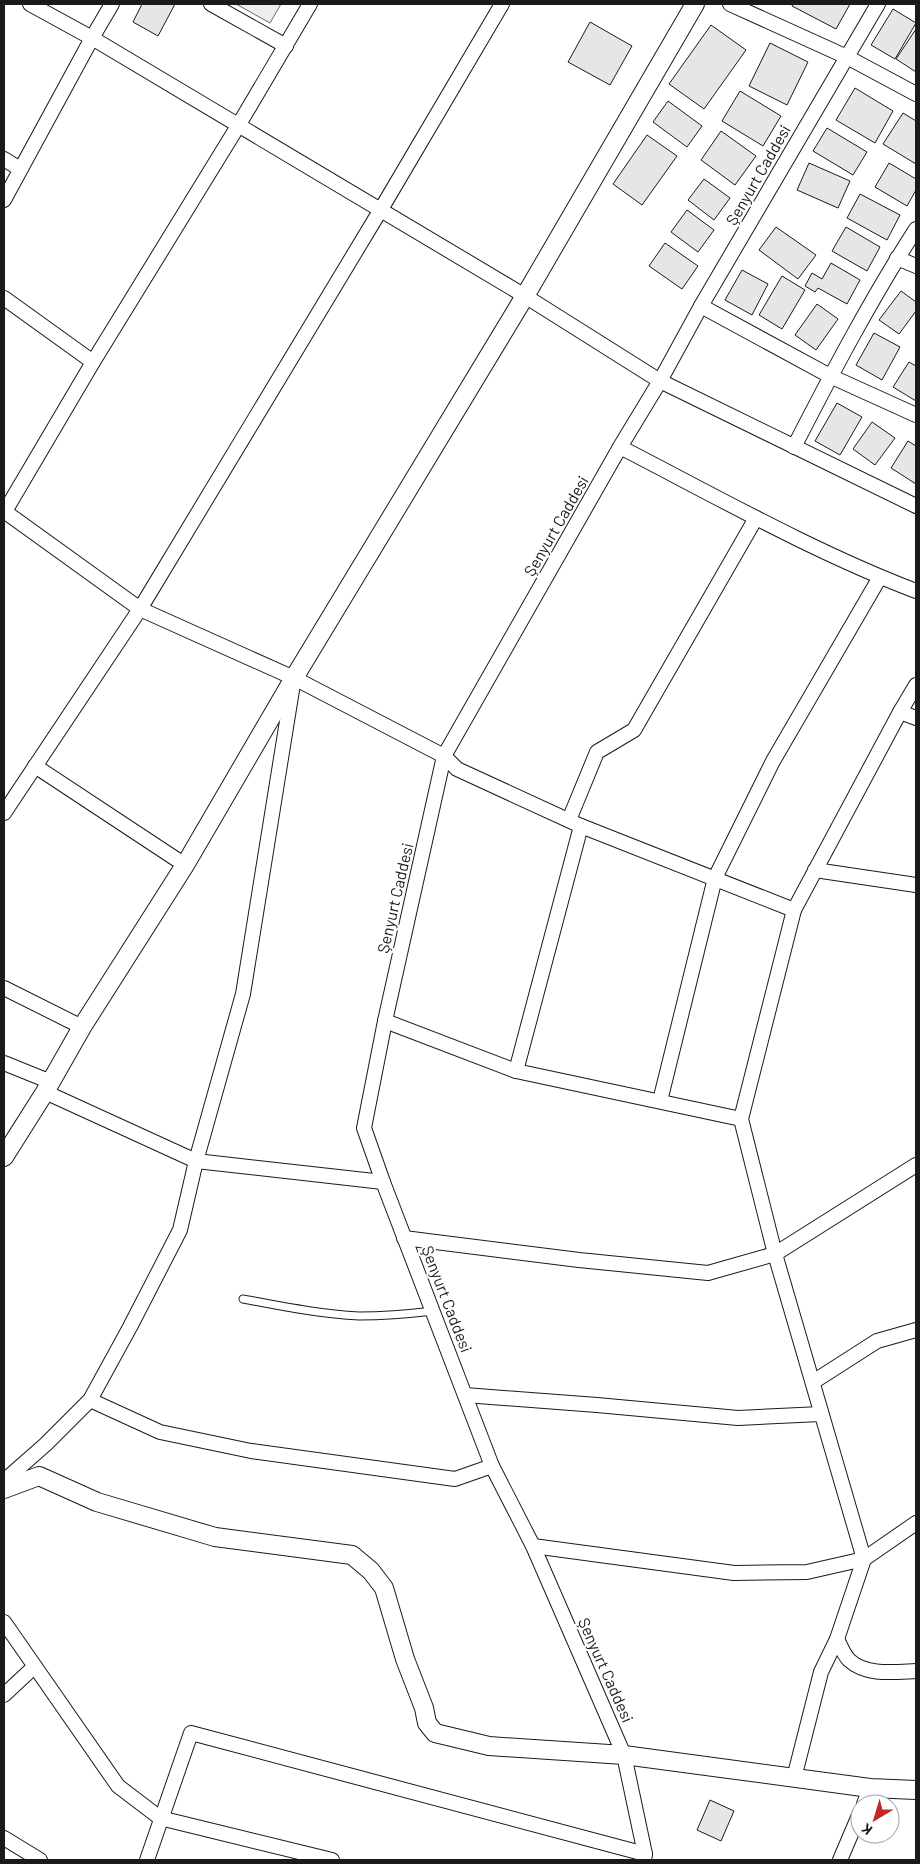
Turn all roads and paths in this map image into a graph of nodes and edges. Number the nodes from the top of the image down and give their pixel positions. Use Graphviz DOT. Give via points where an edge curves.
graph roads {
  1 [pos="30,4"];
  2 [pos="112,4"];
  3 [pos="211,4"];
  4 [pos="310,4"];
  5 [pos="502,4"];
  6 [pos="695,4"];
  7 [pos="730,4"];
  8 [pos="878,4"];
  9 [pos="92,38"];
  10 [pos="286,46"];
  11 [pos="847,57"];
  12 [pos="916,94"];
  13 [pos="238,126"];
  14 [pos="4,159"];
  15 [pos="20,169"];
  16 [pos="4,200"];
  17 [pos="380,211"];
  18 [pos="916,228"];
  19 [pos="897,258"];
  20 [pos="916,266"];
  21 [pos="525,296"];
  22 [pos="4,298"];
  23 [pos="701,306"];
  24 [pos="93,362"];
  25 [pos="830,376"];
  26 [pos="660,381"];
  27 [pos="916,415"];
  28 [pos="620,447"];
  29 [pos="794,448"];
  30 [pos="916,506"];
  31 [pos="4,512"];
  32 [pos="756,518"];
  33 [pos="880,577"];
  34 [pos="916,592"];
  35 [pos="140,609"];
  36 [pos="294,678"];
  37 [pos="916,685"];
  38 [pos="900,712"];
  39 [pos="916,718"];
  40 [pos="444,756"];
  41 [pos="35,766"];
  42 [pos="4,813"];
  43 [pos="575,823"];
  44 [pos="184,865"];
  45 [pos="815,870"];
  46 [pos="715,878"];
  47 [pos="916,885"];
  48 [pos="794,910"];
  49 [pos="4,988"];
  50 [pos="385,1021"];
  51 [pos="82,1028"];
  52 [pos="4,1063"];
  53 [pos="516,1071"];
  54 [pos="48,1087"];
  55 [pos="660,1101"];
  56 [pos="741,1120"];
  57 [pos="4,1156"];
  58 [pos="196,1161"];
  59 [pos="916,1165"];
  60 [pos="383,1182"];
  61 [pos="404,1238"];
  62 [pos="775,1254"];
  63 [pos="243,1299"];
  64 [pos="433,1311"];
  65 [pos="916,1330"];
  66 [pos="813,1382"];
  67 [pos="465,1395"];
  68 [pos="90,1400"];
  69 [pos="821,1414"];
  70 [pos="492,1466"];
  71 [pos="4,1481"];
  72 [pos="4,1489"];
  73 [pos="916,1523"];
  74 [pos="533,1546"];
  75 [pos="864,1560"];
  76 [pos="4,1622"];
  77 [pos="837,1639"];
  78 [pos="34,1667"];
  79 [pos="916,1671"];
  80 [pos="4,1696"];
  81 [pos="624,1755"];
  82 [pos="794,1778"];
  83 [pos="916,1790"];
  84 [pos="859,1794"];
  85 [pos="883,1794"];
  86 [pos="160,1818"];
  87 [pos="850,1836"];
  88 [pos="4,1838"];
  89 [pos="644,1857"];
  90 [pos="40,1860"];
  91 [pos="147,1860"];
  92 [pos="332,1860"];
  93 [pos="840,1860"];
  1 -- 9 [label="street"];
  2 -- 9 [label="street"];
  3 -- 10 [label="street"];
  4 -- 10 [label="street"];
  5 -- 17 [label="street"];
  6 -- 21 [label="street"];
  7 -- 11 [label="street"];
  8 -- 11 [label="street, Şenyurt Caddesi"];
  9 -- 13 [label="street"];
  9 -- 15 [label="street"];
  10 -- 13 [label="street"];
  11 -- 12 [label="street"];
  11 -- 23 [label="street, Şenyurt Caddesi"];
  13 -- 17 [label="street"];
  13 -- 24 [label="street"];
  14 -- 15 [label="street"];
  15 -- 16 [label="street"];
  17 -- 21 [label="street"];
  17 -- 35 [label="street"];
  18 -- 19 [label="street"];
  19 -- 20 [label="street"];
  19 -- 25 [label="street"];
  21 -- 26 [label="street"];
  21 -- 36 [label="street"];
  22 -- 24 [label="street"];
  23 -- 25 [label="street"];
  23 -- 26 [label="street, Şenyurt Caddesi"];
  24 -- 31 [label="street"];
  25 -- 27 [label="street"];
  25 -- 29 [label="street"];
  26 -- 28 [label="street, Şenyurt Caddesi"];
  26 -- 29 [label="street"];
  28 -- 32 [label="street"];
  28 -- 40 [label="street, Şenyurt Caddesi"];
  29 -- 30 [label="street"];
  31 -- 35 [label="street"];
  32 -- 33 [label="street"];
  32 -- 43 [label="street" via="634,730 597,752"];
  33 -- 34 [label="street"];
  33 -- 46 [label="street" via="773,761"];
  35 -- 36 [label="street"];
  35 -- 41 [label="street"];
  36 -- 40 [label="street"];
  36 -- 44 [label="street"];
  36 -- 58 [label="street" via="243,994"];
  37 -- 38 [label="street"];
  38 -- 39 [label="street"];
  38 -- 45 [label="street"];
  40 -- 43 [label="street" via="457,769"];
  40 -- 50 [label="street, Şenyurt Caddesi"];
  41 -- 42 [label="street"];
  41 -- 44 [label="street"];
  43 -- 46 [label="street"];
  43 -- 53 [label="street"];
  44 -- 51 [label="street"];
  45 -- 47 [label="street"];
  45 -- 48 [label="street"];
  46 -- 48 [label="street"];
  46 -- 55 [label="street"];
  48 -- 56 [label="street"];
  49 -- 51 [label="street"];
  50 -- 53 [label="street"];
  50 -- 60 [label="street, Şenyurt Caddesi" via="364,1128"];
  51 -- 54 [label="street"];
  52 -- 54 [label="street"];
  53 -- 55 [label="street"];
  54 -- 57 [label="street"];
  54 -- 58 [label="street"];
  55 -- 56 [label="street"];
  56 -- 62 [label="street"];
  58 -- 60 [label="street"];
  58 -- 68 [label="street" via="180,1230"];
  59 -- 62 [label="street"];
  60 -- 61 [label="street, Şenyurt Caddesi"];
  61 -- 62 [label="street" via="708,1272"];
  61 -- 64 [label="street, Şenyurt Caddesi"];
  62 -- 66 [label="street"];
  63 -- 64 [label="lane" via="313,1312 357,1316"];
  64 -- 67 [label="street, Şenyurt Caddesi"];
  65 -- 66 [label="street" via="876,1341"];
  66 -- 69 [label="street"];
  67 -- 69 [label="street" via="738,1418"];
  67 -- 70 [label="street, Şenyurt Caddesi"];
  68 -- 70 [label="street" via="160,1432 251,1451 455,1479"];
  68 -- 71 [label="street"];
  69 -- 75 [label="street"];
  70 -- 74 [label="street, Şenyurt Caddesi"];
  72 -- 81 [label="street" via="39,1476 97,1502 214,1537 352,1555 372,1571 384,1588 427,1723 435,1734 490,1746"];
  73 -- 75 [label="street"];
  74 -- 75 [label="street" via="734,1573 807,1572"];
  74 -- 81 [label="street, Şenyurt Caddesi"];
  75 -- 77 [label="street"];
  76 -- 78 [label="street"];
  77 -- 79 [label="street" via="848,1659 864,1670"];
  77 -- 82 [label="street" via="821,1672"];
  78 -- 80 [label="street"];
  78 -- 86 [label="street" via="118,1786"];
  81 -- 82 [label="street"];
  81 -- 89 [label="street, Şenyurt Caddesi"];
  82 -- 84 [label="street"];
  83 -- 85 [label="street"];
  86 -- 89 [label="street" via="191,1732"];
  86 -- 91 [label="street"];
  86 -- 92 [label="street"];
  87 -- 93 [label="street"];
  88 -- 90 [label="street"];
}
